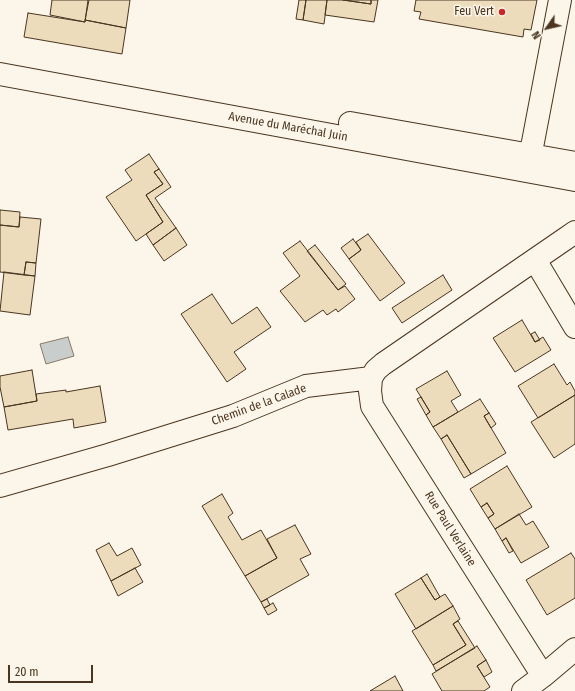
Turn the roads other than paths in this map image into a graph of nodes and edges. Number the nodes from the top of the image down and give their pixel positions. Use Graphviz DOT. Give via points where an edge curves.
graph roads {
  1 [pos="560,0"];
  2 [pos="0,59"];
  3 [pos="0,74"];
  4 [pos="529,156"];
  5 [pos="575,163"];
  6 [pos="575,180"];
  7 [pos="575,232"];
  8 [pos="535,260"];
  9 [pos="575,327"];
  10 [pos="371,378"];
  11 [pos="0,486"];
  12 [pos="575,649"];
  13 [pos="543,676"];
  14 [pos="522,691"];
  1 -- 4 [label="street"];
  2 -- 4 [label="street, Avenue du Maréchal Juin"];
  3 -- 6 [label="street, Avenue du Maréchal Juin"];
  4 -- 5 [label="street, Avenue du Maréchal Juin"];
  7 -- 8 [label="street"];
  8 -- 9 [label="street"];
  8 -- 10 [label="street" via="383,364"];
  10 -- 11 [label="street, Chemin de la Calade" via="306,386 233,416"];
  10 -- 13 [label="street, Rue Paul Verlaine" via="372,406"];
  12 -- 13 [label="street"];
  13 -- 14 [label="street"];
}
